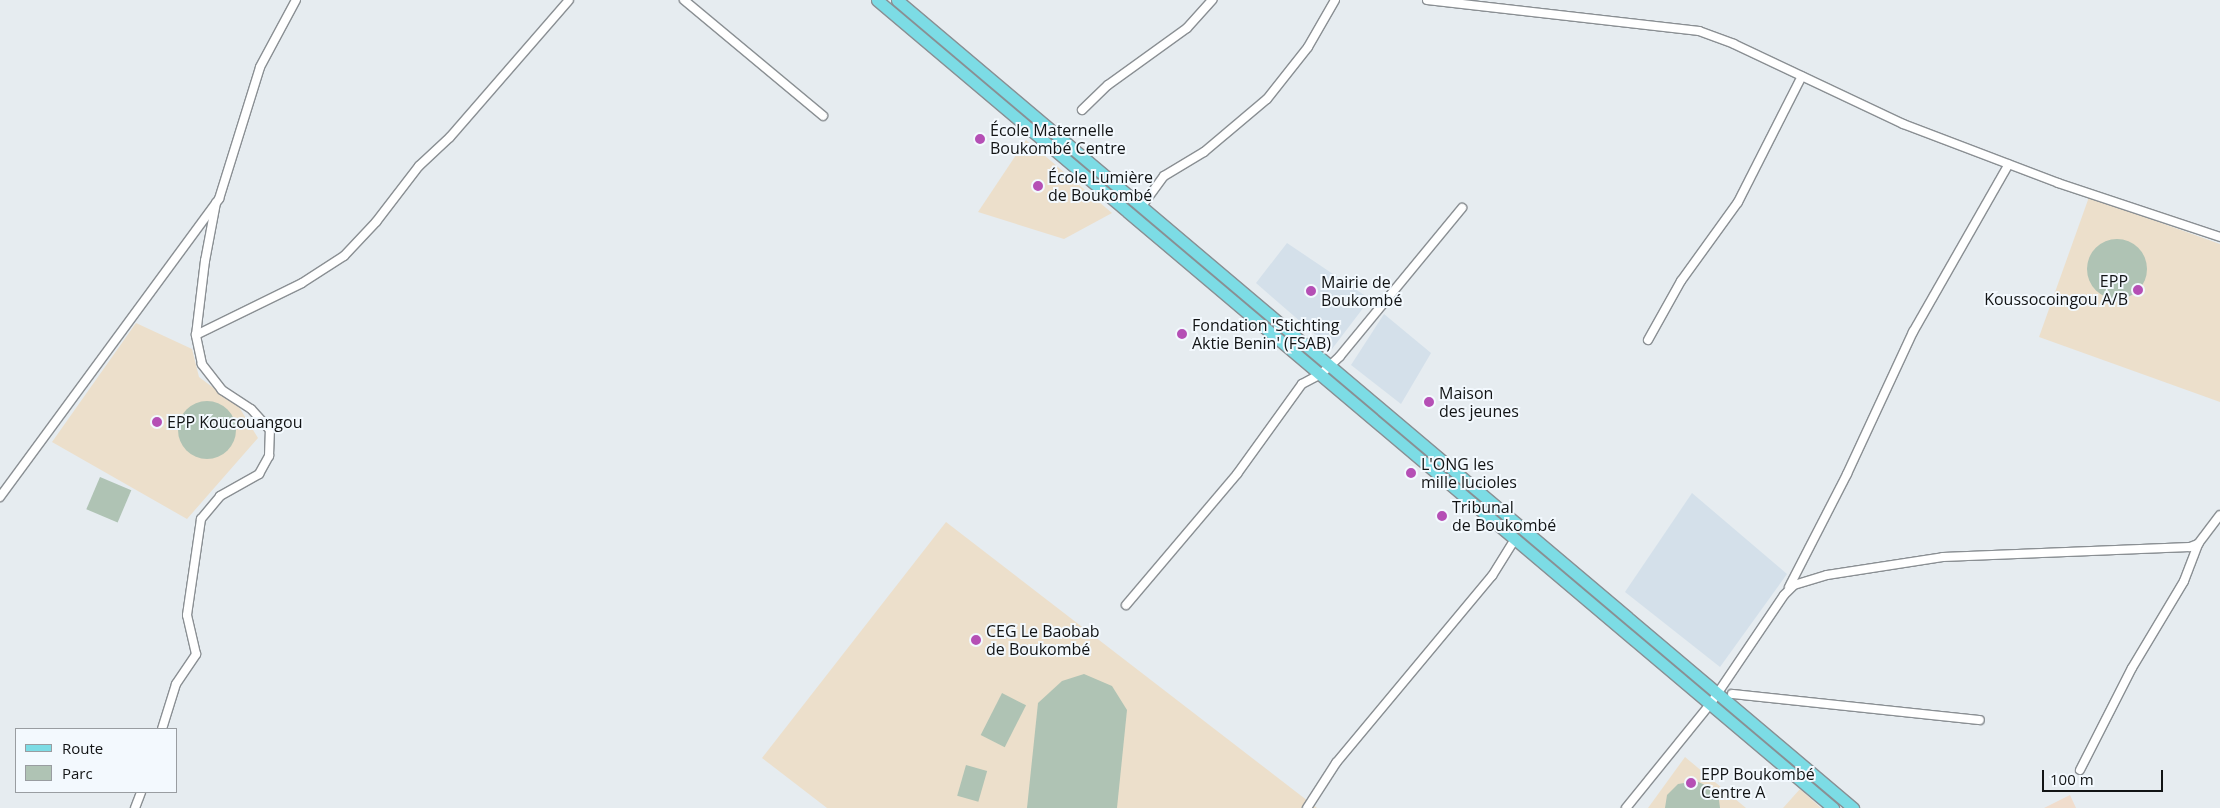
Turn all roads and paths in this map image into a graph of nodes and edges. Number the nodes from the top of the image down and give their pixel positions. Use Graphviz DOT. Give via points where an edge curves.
graph roads {
  1 [pos="296,0"];
  2 [pos="569,0"];
  3 [pos="684,0"];
  4 [pos="877,0"];
  5 [pos="897,0"];
  6 [pos="1212,0"];
  7 [pos="1335,0"];
  8 [pos="1427,0"];
  9 [pos="1802,76"];
  10 [pos="1082,110"];
  11 [pos="823,116"];
  12 [pos="2009,164"];
  13 [pos="216,203"];
  14 [pos="1142,206"];
  15 [pos="1462,208"];
  16 [pos="2220,237"];
  17 [pos="196,335"];
  18 [pos="1648,340"];
  19 [pos="1330,365"];
  20 [pos="1321,374"];
  21 [pos="0,496"];
  22 [pos="2220,515"];
  23 [pos="1516,539"];
  24 [pos="2198,544"];
  25 [pos="1784,594"];
  26 [pos="1126,605"];
  27 [pos="1718,693"];
  28 [pos="1732,694"];
  29 [pos="1711,703"];
  30 [pos="1980,720"];
  31 [pos="162,728"];
  32 [pos="2080,770"];
  33 [pos="141,793"];
  34 [pos="135,808"];
  35 [pos="1307,808"];
  36 [pos="1626,808"];
  37 [pos="1834,808"];
  38 [pos="1852,808"];
  1 -- 13 [label="street" via="260,67"];
  2 -- 17 [label="street" via="450,137 419,166 376,222 344,256 302,283"];
  3 -- 11 [label="street"];
  4 -- 20 [label="main road"];
  5 -- 14 [label="main road"];
  6 -- 10 [label="street" via="1186,28 1108,85"];
  7 -- 14 [label="street" via="1308,47 1267,99 1204,152 1164,176"];
  8 -- 9 [label="street" via="1699,31"];
  9 -- 12 [label="street" via="1903,124"];
  9 -- 18 [label="street" via="1738,202 1681,282"];
  12 -- 16 [label="street"];
  12 -- 25 [label="street" via="1913,332 1847,474"];
  13 -- 17 [label="street"];
  13 -- 21 [label="street"];
  14 -- 19 [label="main road"];
  15 -- 19 [label="street" via="1404,275 1376,316"];
  17 -- 31 [label="street" via="202,364 222,390 251,409 270,430 269,456 259,474 220,496 201,519 187,615 196,654 176,684"];
  19 -- 20 [label="street"];
  19 -- 27 [label="main road"];
  20 -- 23 [label="main road"];
  20 -- 26 [label="street" via="1302,384 1237,474"];
  22 -- 24 [label="street"];
  23 -- 29 [label="main road"];
  23 -- 35 [label="street" via="1492,576 1336,763"];
  24 -- 25 [label="street" via="2190,547 1943,557 1827,575 1794,585"];
  24 -- 32 [label="street" via="2184,581 2132,668"];
  25 -- 27 [label="street"];
  27 -- 29 [label="street"];
  27 -- 38 [label="main road"];
  28 -- 30 [label="street"];
  29 -- 36 [label="street"];
  29 -- 37 [label="main road"];
  33 -- 34 [label="street"];
}
